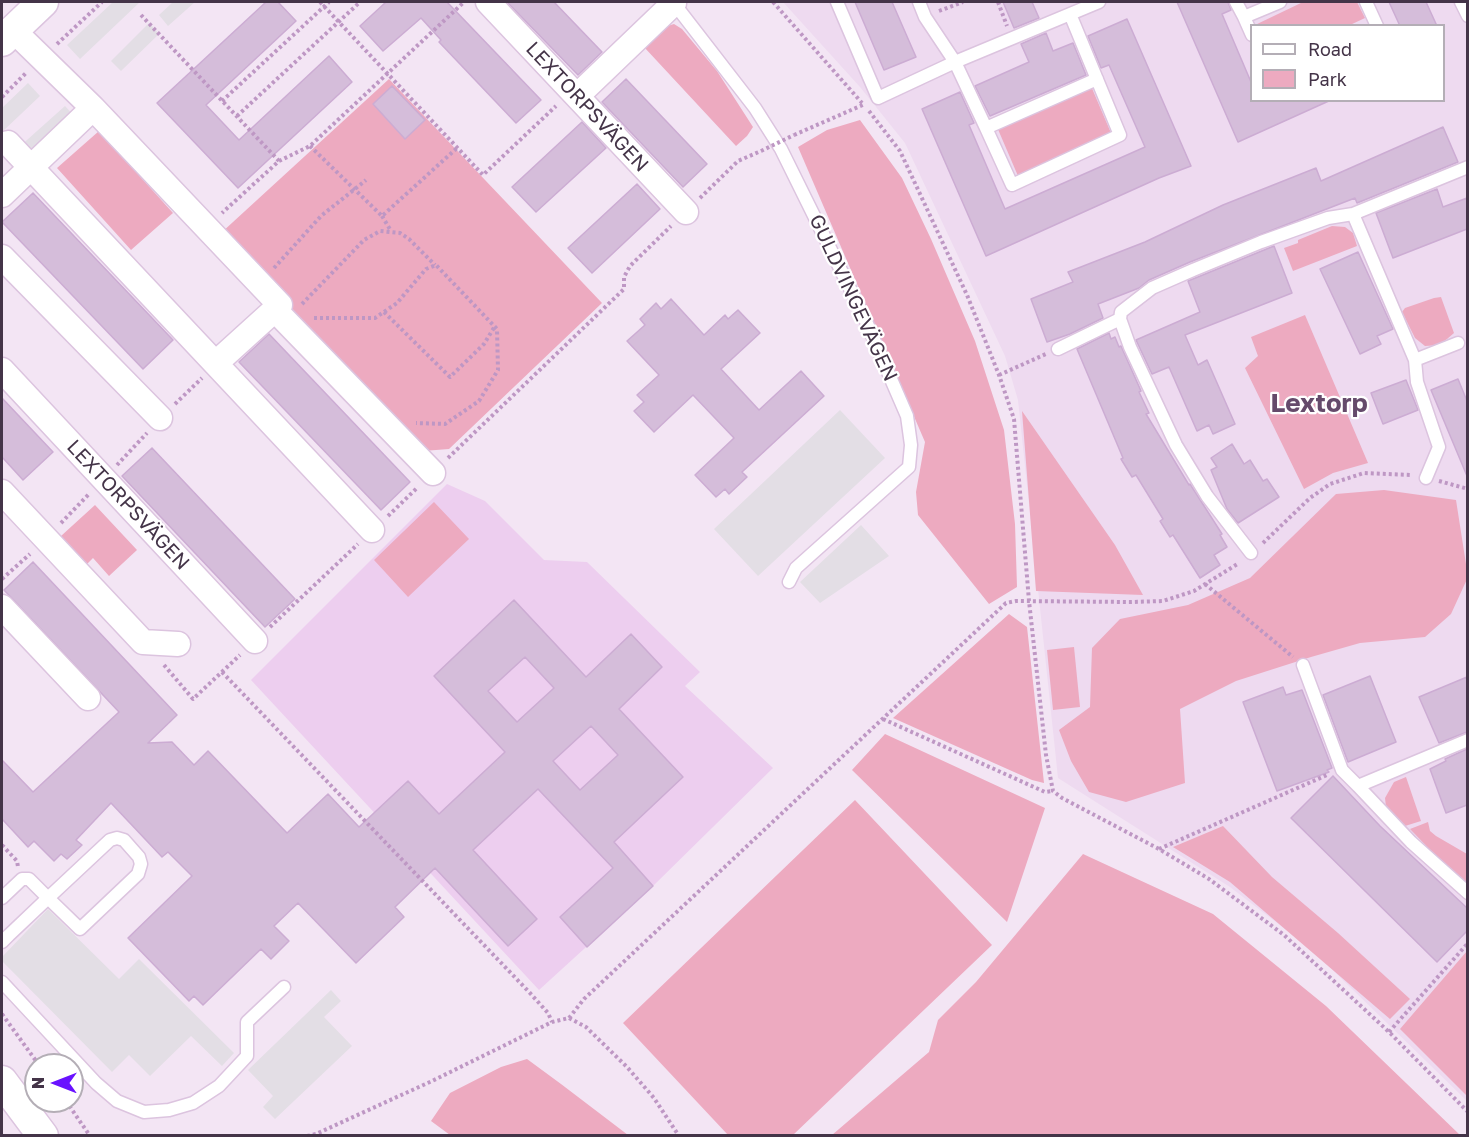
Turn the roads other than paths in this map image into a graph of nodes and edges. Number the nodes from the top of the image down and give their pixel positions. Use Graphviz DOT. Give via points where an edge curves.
graph roads {
  1 [pos="43,2"];
  2 [pos="488,2"];
  3 [pos="674,2"];
  4 [pos="837,2"];
  5 [pos="919,2"];
  6 [pos="1099,2"];
  7 [pos="1236,2"];
  8 [pos="1280,2"];
  9 [pos="1366,2"];
  10 [pos="1461,2"];
  11 [pos="1070,14"];
  12 [pos="1467,16"];
  13 [pos="1244,17"];
  14 [pos="1374,24"];
  15 [pos="1250,32"];
  16 [pos="7,35"];
  17 [pos="955,62"];
  18 [pos="1097,79"];
  19 [pos="574,94"];
  20 [pos="93,108"];
  21 [pos="986,128"];
  22 [pos="8,143"];
  23 [pos="31,166"];
  24 [pos="1467,167"];
  25 [pos="2,195"];
  26 [pos="686,212"];
  27 [pos="1353,214"];
  28 [pos="2,257"];
  29 [pos="282,317"];
  30 [pos="1120,319"];
  31 [pos="1458,343"];
  32 [pos="1058,349"];
  33 [pos="1415,360"];
  34 [pos="216,363"];
  35 [pos="2,370"];
  36 [pos="160,418"];
  37 [pos="433,473"];
  38 [pos="1426,478"];
  39 [pos="2,492"];
  40 [pos="372,530"];
  41 [pos="1251,553"];
  42 [pos="789,582"];
  43 [pos="2,607"];
  44 [pos="255,641"];
  45 [pos="178,644"];
  46 [pos="1303,665"];
  47 [pos="88,698"];
  48 [pos="1467,740"];
  49 [pos="1358,786"];
  50 [pos="1467,893"];
  51 [pos="2,898"];
  52 [pos="48,898"];
  53 [pos="2,942"];
  54 [pos="2,982"];
  55 [pos="284,987"];
  56 [pos="2,1081"];
  57 [pos="43,1136"];
  1 -- 16 [label="street"];
  2 -- 19 [label="street, LEXTORPSVÄGEN"];
  3 -- 19 [label="street"];
  3 -- 42 [label="lane, GULDVINGEVÄGEN" via="755,108 781,149 865,319 907,416 909,467 796,568"];
  4 -- 17 [label="lane" via="878,98"];
  5 -- 17 [label="lane"];
  6 -- 11 [label="lane"];
  7 -- 13 [label="lane"];
  8 -- 13 [label="lane"];
  9 -- 14 [label="lane"];
  10 -- 12 [label="lane"];
  11 -- 17 [label="lane"];
  11 -- 18 [label="lane"];
  13 -- 15 [label="lane"];
  16 -- 20 [label="street"];
  17 -- 21 [label="lane"];
  18 -- 21 [label="lane"];
  18 -- 21 [label="lane" via="1120,135 1012,185"];
  19 -- 26 [label="street, LEXTORPSVÄGEN"];
  20 -- 23 [label="street"];
  20 -- 29 [label="street" via="280,305"];
  22 -- 23 [label="street"];
  23 -- 25 [label="street"];
  23 -- 34 [label="street"];
  24 -- 27 [label="lane"];
  27 -- 30 [label="lane" via="1328,218 1261,242 1152,288 1120,312"];
  27 -- 33 [label="lane"];
  28 -- 36 [label="street"];
  29 -- 34 [label="street"];
  29 -- 37 [label="street"];
  30 -- 32 [label="lane"];
  30 -- 41 [label="lane" via="1134,358 1176,445 1207,496"];
  31 -- 33 [label="lane"];
  33 -- 38 [label="lane" via="1417,382 1439,447"];
  34 -- 40 [label="street"];
  35 -- 44 [label="street, LEXTORPSVÄGEN"];
  39 -- 45 [label="street" via="143,642"];
  43 -- 47 [label="street"];
  46 -- 49 [label="lane" via="1342,770"];
  48 -- 49 [label="lane"];
  49 -- 50 [label="lane"];
  51 -- 52 [label="lane" via="22,879 29,879"];
  52 -- 52 [label="lane" via="80,929 138,874 139,857 124,840 110,840"];
  52 -- 53 [label="lane"];
  54 -- 55 [label="lane" via="103,1089 117,1101 144,1112 193,1103 219,1086 247,1056 247,1022"];
  56 -- 57 [label="street"];
}
